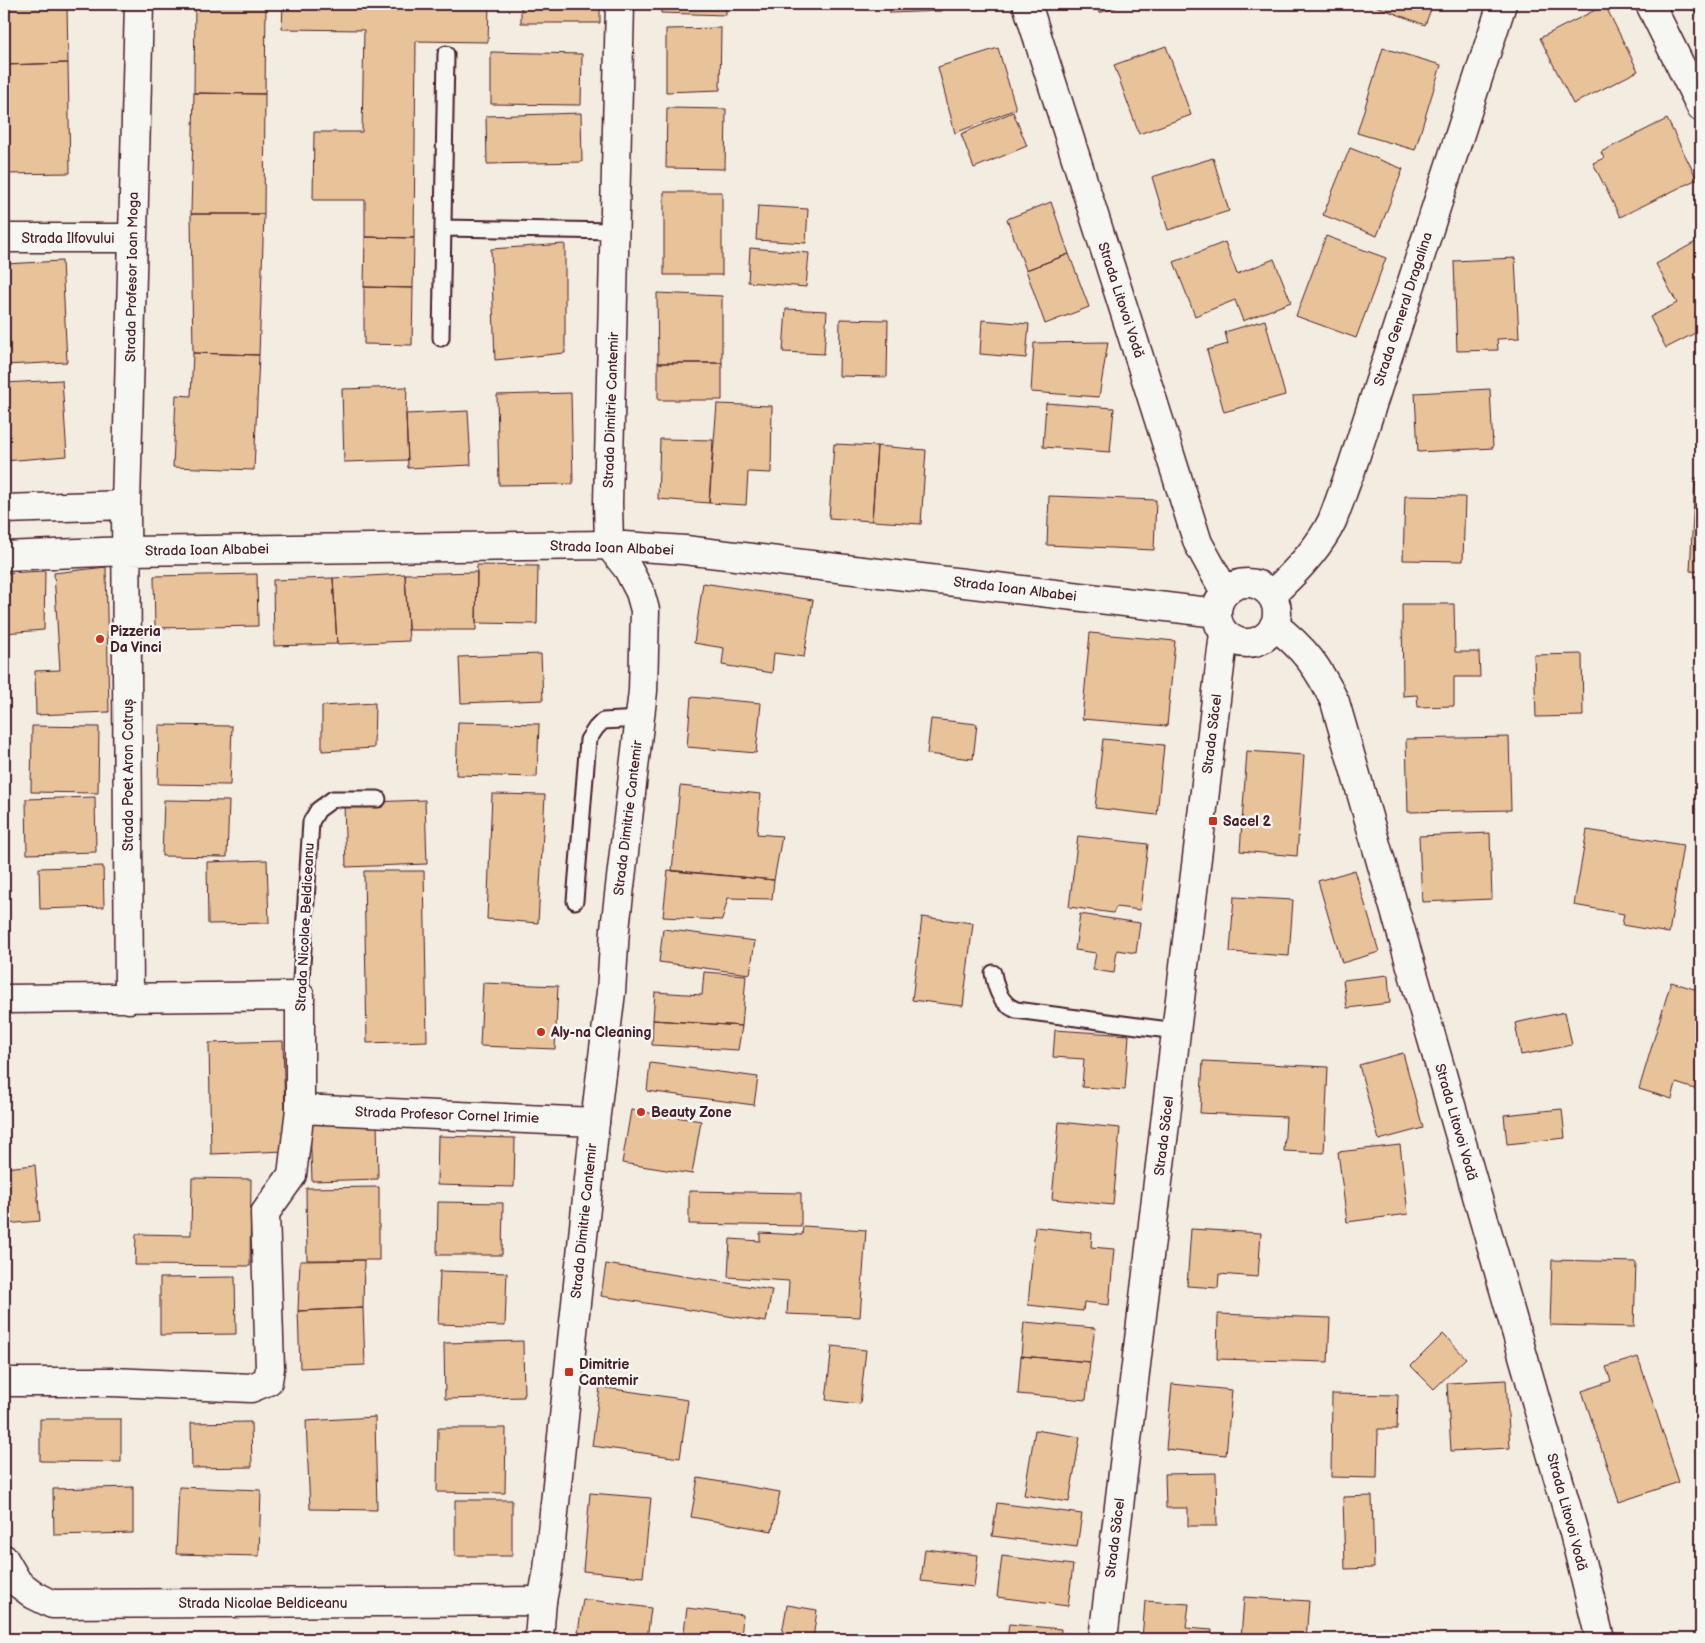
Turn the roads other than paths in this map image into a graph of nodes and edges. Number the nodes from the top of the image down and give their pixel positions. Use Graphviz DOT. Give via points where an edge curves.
graph roads {
  1 [pos="139,4"];
  2 [pos="620,4"];
  3 [pos="1027,4"];
  4 [pos="1502,4"];
  5 [pos="1650,4"];
  6 [pos="446,54"];
  7 [pos="1701,108"];
  8 [pos="443,228"];
  9 [pos="616,231"];
  10 [pos="4,238"];
  11 [pos="133,238"];
  12 [pos="441,338"];
  13 [pos="126,505"];
  14 [pos="4,510"];
  15 [pos="608,545"];
  16 [pos="127,551"];
  17 [pos="4,556"];
  18 [pos="1271,595"];
  19 [pos="1222,613"];
  20 [pos="1274,625"];
  21 [pos="640,719"];
  22 [pos="378,799"];
  23 [pos="575,901"];
  24 [pos="993,973"];
  25 [pos="300,996"];
  26 [pos="129,998"];
  27 [pos="4,999"];
  28 [pos="1176,1031"];
  29 [pos="300,1109"];
  30 [pos="595,1122"];
  31 [pos="4,1382"];
  32 [pos="4,1559"];
  33 [pos="542,1601"];
  34 [pos="539,1639"];
  35 [pos="1103,1639"];
  36 [pos="1600,1639"];
  1 -- 11 [label="street, Strada Profesor Ioan Moga"];
  2 -- 9 [label="street, Strada Dimitrie Cantemir"];
  3 -- 19 [label="street, Strada Litovoi Vodă"];
  4 -- 18 [label="street, Strada General Dragalina" via="1354,461 1331,522 1308,557"];
  5 -- 7 [label="street"];
  6 -- 8 [label="lane"];
  8 -- 9 [label="lane"];
  8 -- 12 [label="lane"];
  9 -- 15 [label="street, Strada Dimitrie Cantemir"];
  10 -- 11 [label="street, Strada Ilfovului"];
  11 -- 13 [label="street, Strada Profesor Ioan Moga"];
  13 -- 14 [label="street"];
  13 -- 16 [label="street, Strada Profesor Ioan Moga"];
  15 -- 16 [label="street, Strada Ioan Albabei"];
  15 -- 19 [label="street, Strada Ioan Albabei" via="685,550"];
  15 -- 21 [label="street, Strada Dimitrie Cantemir" via="628,569 645,610"];
  16 -- 17 [label="street, Strada Ioan Albabei"];
  16 -- 26 [label="street, Strada Poet Aron Cotruș"];
  18 -- 19 [label="street" via="1254,584 1234,586"];
  18 -- 20 [label="street" via="1276,609"];
  19 -- 20 [label="street" via="1232,639 1241,642 1261,639"];
  19 -- 28 [label="street, Strada Săcel"];
  20 -- 36 [label="street, Strada Litovoi Vodă" via="1307,655 1335,702 1574,1533"];
  21 -- 23 [label="lane" via="603,722 588,740"];
  21 -- 30 [label="street, Strada Dimitrie Cantemir"];
  22 -- 25 [label="lane, Strada Nicolae Beldiceanu" via="333,799 318,810 311,822"];
  24 -- 28 [label="lane" via="1000,996 1016,1010"];
  25 -- 26 [label="street"];
  25 -- 29 [label="street, Strada Nicolae Beldiceanu"];
  26 -- 27 [label="street"];
  28 -- 35 [label="street, Strada Săcel"];
  29 -- 30 [label="street, Strada Profesor Cornel Irimie"];
  29 -- 31 [label="street, Strada Nicolae Beldiceanu" via="292,1175 265,1213 268,1381 251,1388 112,1382"];
  30 -- 33 [label="street, Strada Dimitrie Cantemir" via="548,1570"];
  32 -- 33 [label="street, Strada Nicolae Beldiceanu" via="18,1583 52,1604"];
  33 -- 34 [label="street, Strada Dimitrie Cantemir"];
}
